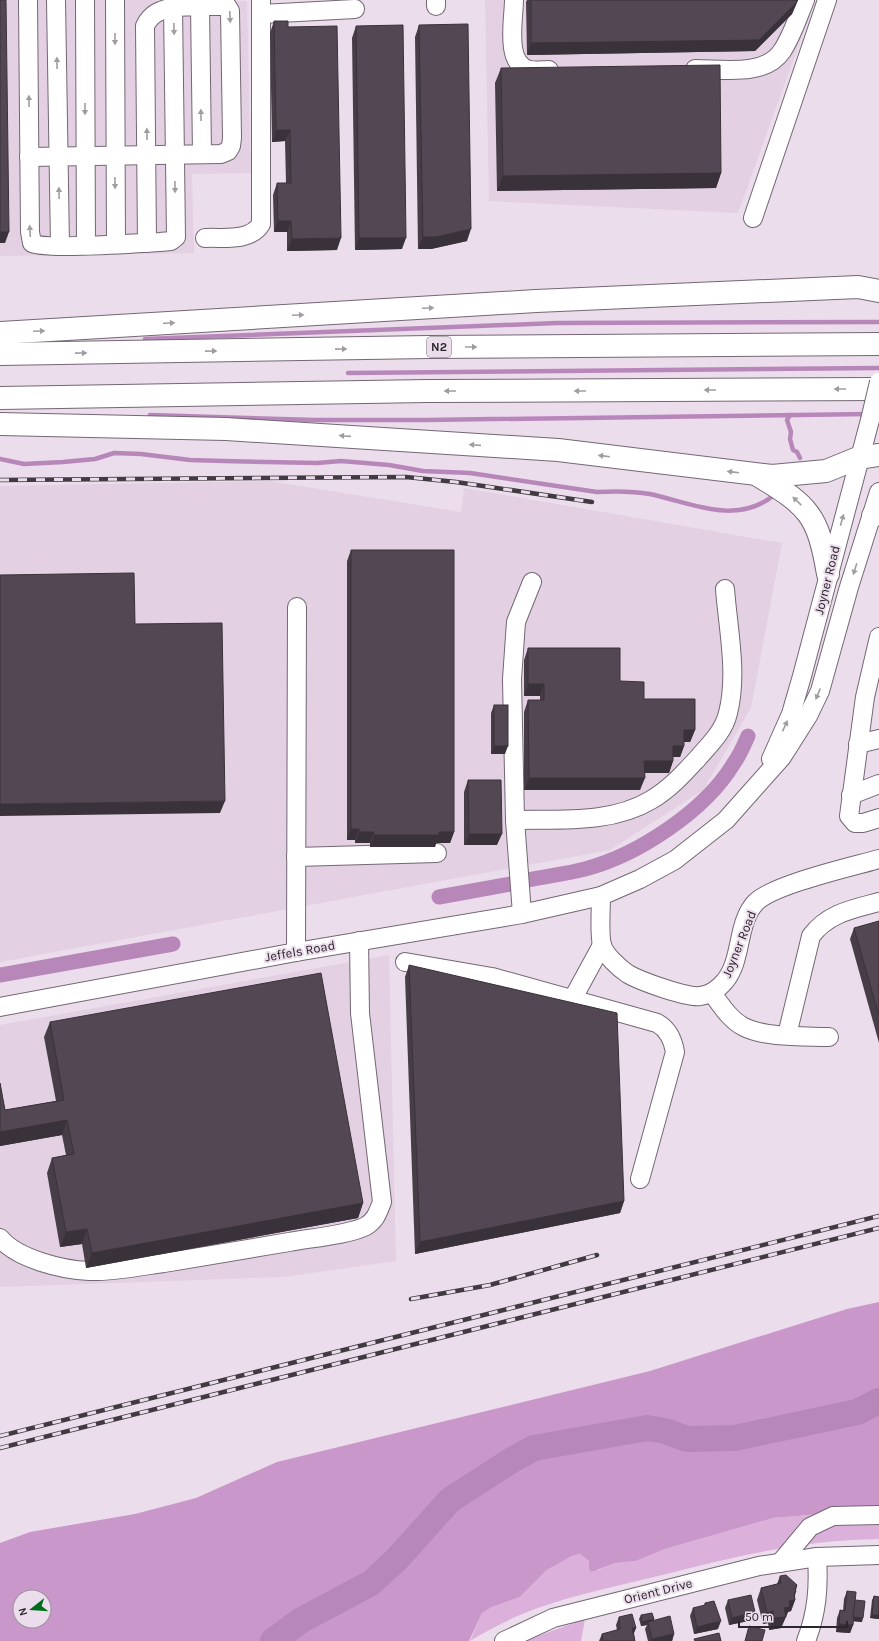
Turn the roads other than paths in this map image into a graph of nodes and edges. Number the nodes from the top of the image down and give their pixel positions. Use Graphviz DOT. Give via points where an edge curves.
graph roads {
  1 [pos="28,0"];
  2 [pos="56,0"];
  3 [pos="85,0"];
  4 [pos="115,0"];
  5 [pos="514,0"];
  6 [pos="804,0"];
  7 [pos="827,0"];
  8 [pos="200,6"];
  9 [pos="173,7"];
  10 [pos="260,7"];
  11 [pos="355,9"];
  12 [pos="682,69"];
  13 [pos="562,70"];
  14 [pos="202,154"];
  15 [pos="58,155"];
  16 [pos="86,155"];
  17 [pos="115,155"];
  18 [pos="175,155"];
  19 [pos="30,156"];
  20 [pos="148,156"];
  21 [pos="753,218"];
  22 [pos="205,238"];
  23 [pos="147,243"];
  24 [pos="116,244"];
  25 [pos="86,245"];
  26 [pos="60,246"];
  27 [pos="879,292"];
  28 [pos="0,333"];
  29 [pos="879,344"];
  30 [pos="0,354"];
  31 [pos="879,382"];
  32 [pos="879,389"];
  33 [pos="0,398"];
  34 [pos="0,424"];
  35 [pos="869,457"];
  36 [pos="759,475"];
  37 [pos="879,492"];
  38 [pos="876,514"];
  39 [pos="828,574"];
  40 [pos="532,582"];
  41 [pos="725,589"];
  42 [pos="297,607"];
  43 [pos="879,637"];
  44 [pos="879,739"];
  45 [pos="858,744"];
  46 [pos="765,775"];
  47 [pos="879,784"];
  48 [pos="851,795"];
  49 [pos="879,818"];
  50 [pos="515,820"];
  51 [pos="437,854"];
  52 [pos="296,857"];
  53 [pos="879,859"];
  54 [pos="601,896"];
  55 [pos="879,902"];
  56 [pos="522,914"];
  57 [pos="359,941"];
  58 [pos="602,945"];
  59 [pos="296,952"];
  60 [pos="405,962"];
  61 [pos="712,993"];
  62 [pos="572,1000"];
  63 [pos="0,1007"];
  64 [pos="787,1035"];
  65 [pos="829,1037"];
  66 [pos="640,1179"];
  67 [pos="0,1238"];
  68 [pos="879,1515"];
  69 [pos="879,1555"];
  70 [pos="817,1557"];
  71 [pos="780,1563"];
  72 [pos="504,1641"];
  73 [pos="806,1641"];
  19 -- 1 [label="street, one-way"];
  15 -- 2 [label="street, one-way"];
  3 -- 16 [label="street, one-way"];
  4 -- 17 [label="street, one-way"];
  5 -- 13 [label="street" via="512,45 516,60 530,70"];
  6 -- 12 [label="street" via="782,52 772,62 753,69"];
  7 -- 21 [label="street"];
  8 -- 9 [label="street"];
  14 -- 8 [label="street, one-way"];
  8 -- 14 [label="street, one-way" via="227,6 230,11 231,146 228,151 220,154"];
  9 -- 18 [label="street, one-way"];
  20 -- 9 [label="street, one-way" via="145,26 150,17 157,12"];
  10 -- 11 [label="street"];
  10 -- 22 [label="street" via="261,224 247,236"];
  14 -- 18 [label="street"];
  15 -- 16 [label="street"];
  15 -- 19 [label="street"];
  26 -- 15 [label="street, one-way"];
  16 -- 17 [label="street"];
  16 -- 25 [label="street"];
  17 -- 20 [label="street"];
  17 -- 24 [label="street, one-way"];
  18 -- 20 [label="street"];
  18 -- 23 [label="street, one-way" via="176,237 171,241"];
  26 -- 19 [label="street, one-way" via="39,246 32,243"];
  20 -- 23 [label="street"];
  23 -- 24 [label="street"];
  24 -- 25 [label="street"];
  25 -- 26 [label="street"];
  28 -- 27 [label="highway, one-way" via="536,301 858,287"];
  30 -- 29 [label="highway, N2, one-way"];
  31 -- 35 [label="street, Joyner Road, bridge" via="870,420"];
  32 -- 33 [label="highway, one-way" via="436,391"];
  36 -- 34 [label="highway, one-way" via="558,450 226,428"];
  35 -- 36 [label="highway" via="819,472"];
  39 -- 35 [label="street, Joyner Road, one-way"];
  39 -- 36 [label="highway, one-way" via="823,544 807,510 793,497"];
  37 -- 38 [label="street, Joyner Road"];
  38 -- 46 [label="street, Joyner Road, one-way" via="849,587 820,691 782,757"];
  46 -- 39 [label="street, Joyner Road, one-way" via="791,714"];
  40 -- 50 [label="street" via="516,622 513,647"];
  41 -- 50 [label="street" via="732,667 728,714 720,732 680,779 651,800 620,813 588,819"];
  42 -- 52 [label="street"];
  43 -- 45 [label="street" via="865,697"];
  44 -- 45 [label="street"];
  45 -- 48 [label="street"];
  46 -- 54 [label="street, Joyner Road" via="726,820 675,860"];
  47 -- 48 [label="street"];
  48 -- 49 [label="street" via="851,820 859,824"];
  50 -- 56 [label="street"];
  51 -- 52 [label="street"];
  52 -- 59 [label="street"];
  53 -- 61 [label="street, Joyner Road" via="788,886 756,902 748,915 733,967 726,980"];
  54 -- 56 [label="street, Jeffels Road"];
  54 -- 58 [label="street"];
  55 -- 64 [label="street" via="827,919 819,925 812,936"];
  56 -- 57 [label="street, Jeffels Road"];
  57 -- 59 [label="street, Jeffels Road"];
  57 -- 67 [label="street" via="360,1013 382,1202 375,1219 365,1226 340,1233 169,1262 98,1271 87,1271 29,1258"];
  58 -- 61 [label="street" via="628,974 689,995"];
  58 -- 62 [label="street"];
  59 -- 63 [label="street, Jeffels Road"];
  60 -- 62 [label="street" via="492,977"];
  61 -- 64 [label="street" via="731,1017 744,1027 762,1033"];
  62 -- 66 [label="street" via="657,1023 664,1027 674,1043 675,1052"];
  64 -- 65 [label="street"];
  68 -- 71 [label="street" via="833,1516 810,1527"];
  69 -- 70 [label="street, Orient Drive"];
  70 -- 71 [label="street, Orient Drive"];
  70 -- 73 [label="street" via="817,1604"];
  71 -- 72 [label="street, Orient Drive" via="759,1566 553,1618"];
}
